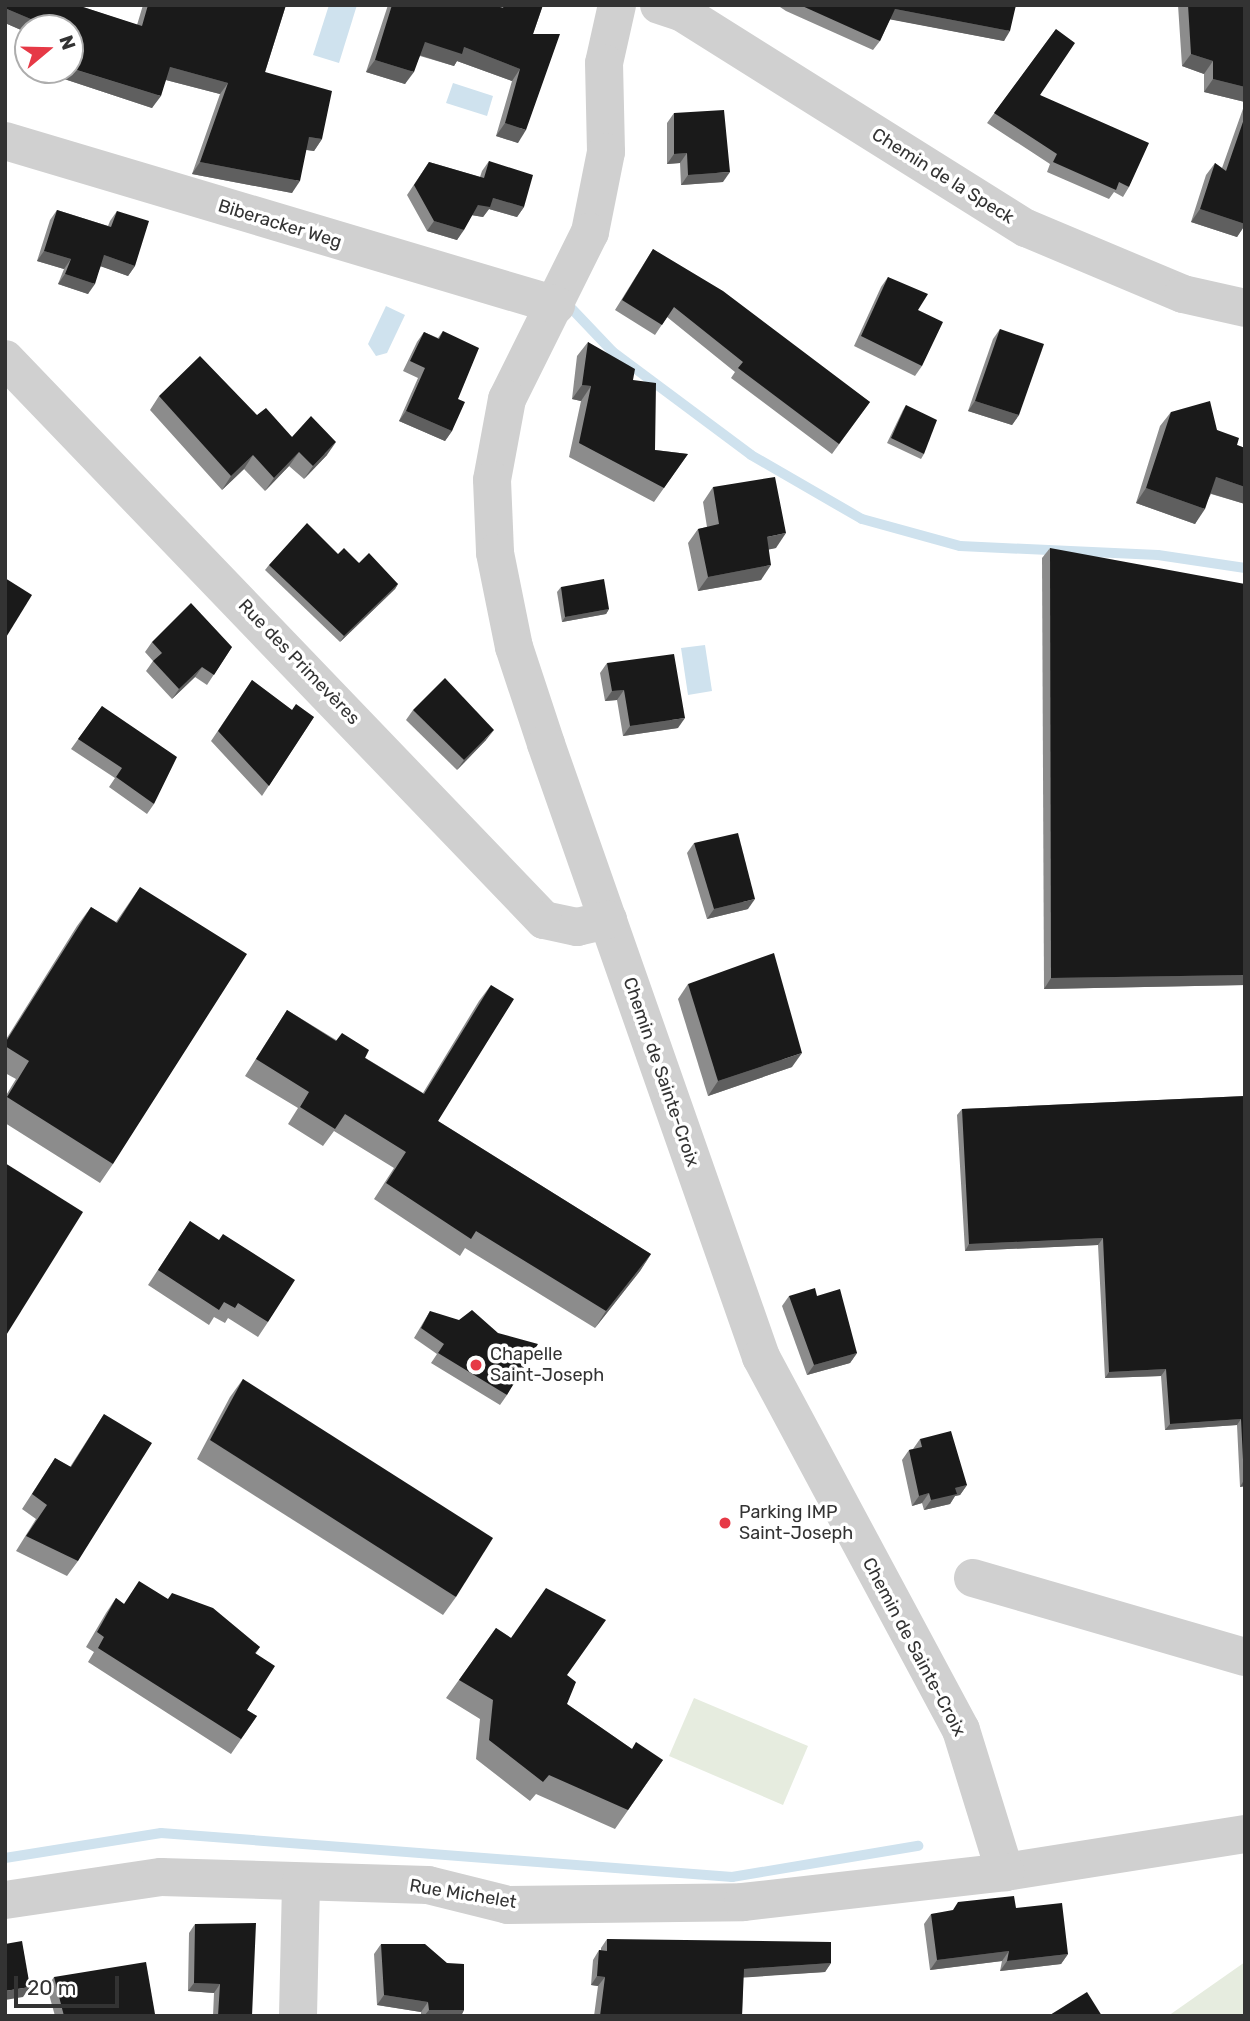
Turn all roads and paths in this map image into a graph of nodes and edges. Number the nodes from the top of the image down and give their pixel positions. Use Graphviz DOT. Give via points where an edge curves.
graph roads {
  1 [pos="617,5"];
  2 [pos="659,5"];
  3 [pos="5,141"];
  4 [pos="556,305"];
  5 [pos="1245,308"];
  6 [pos="5,359"];
  7 [pos="608,920"];
  8 [pos="973,1578"];
  9 [pos="1245,1657"];
  10 [pos="1245,1834"];
  11 [pos="1004,1872"];
  12 [pos="301,1882"];
  13 [pos="5,1900"];
  14 [pos="298,2016"];
  1 -- 4 [label="street, Chemin de Sainte-Croix" via="604,63 606,152 590,232"];
  2 -- 5 [label="street, Chemin de la Speck" via="681,12 1026,228 1183,294"];
  3 -- 4 [label="street, Biberacker Weg"];
  4 -- 7 [label="street, Chemin de Sainte-Croix" via="507,399 492,480 495,552 514,647"];
  6 -- 7 [label="street, Rue des Primevères" via="544,920 577,927"];
  7 -- 11 [label="street, Chemin de Sainte-Croix" via="761,1357 961,1730"];
  8 -- 9 [label="street"];
  10 -- 11 [label="street"];
  11 -- 12 [label="street, Rue Michelet" via="743,1902 508,1905 428,1885"];
  12 -- 13 [label="street, Rue Michelet" via="149,1878"];
  12 -- 14 [label="street"];
}
